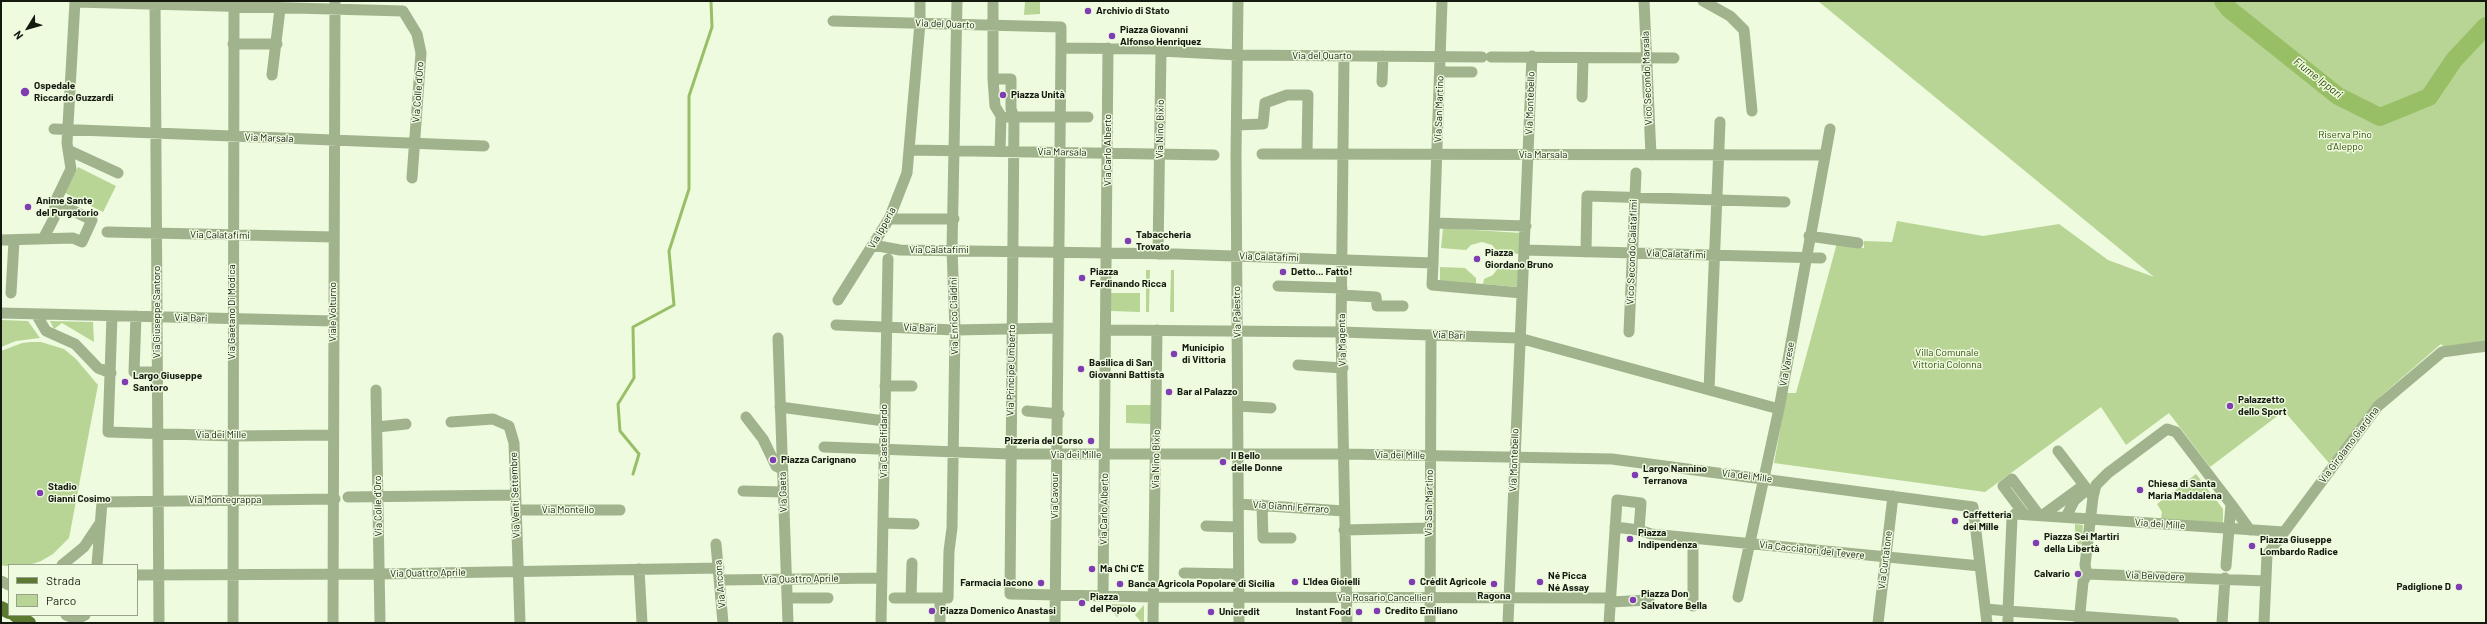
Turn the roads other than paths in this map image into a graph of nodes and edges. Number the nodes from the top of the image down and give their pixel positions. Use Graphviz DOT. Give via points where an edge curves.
graph roads {
  1 [pos="920,1"];
  2 [pos="957,1"];
  3 [pos="993,1"];
  4 [pos="1238,1"];
  5 [pos="1442,1"];
  6 [pos="1452,1"];
  7 [pos="1644,1"];
  8 [pos="1703,1"];
  9 [pos="75,2"];
  10 [pos="155,2"];
  11 [pos="234,4"];
  12 [pos="335,6"];
  13 [pos="280,9"];
  14 [pos="833,21"];
  15 [pos="920,23"];
  16 [pos="957,24"];
  17 [pos="994,25"];
  18 [pos="233,44"];
  19 [pos="277,44"];
  20 [pos="1062,51"];
  21 [pos="1162,51"];
  22 [pos="1108,52"];
  23 [pos="1237,55"];
  24 [pos="1344,56"];
  25 [pos="1383,56"];
  26 [pos="1532,56"];
  27 [pos="1440,57"];
  28 [pos="1583,58"];
  29 [pos="1647,58"];
  30 [pos="1674,58"];
  31 [pos="1440,72"];
  32 [pos="1472,72"];
  33 [pos="272,75"];
  34 [pos="994,75"];
  35 [pos="1382,82"];
  36 [pos="1582,97"];
  37 [pos="1752,111"];
  38 [pos="1001,116"];
  39 [pos="1016,117"];
  40 [pos="1061,117"];
  41 [pos="1088,117"];
  42 [pos="1720,122"];
  43 [pos="1237,125"];
  44 [pos="54,129"];
  45 [pos="1830,129"];
  46 [pos="68,130"];
  47 [pos="156,133"];
  48 [pos="232,136"];
  49 [pos="334,140"];
  50 [pos="414,143"];
  51 [pos="68,146"];
  52 [pos="484,146"];
  53 [pos="910,150"];
  54 [pos="955,151"];
  55 [pos="1000,151"];
  56 [pos="1014,151"];
  57 [pos="1061,152"];
  58 [pos="1108,153"];
  59 [pos="1307,153"];
  60 [pos="1343,153"];
  61 [pos="1159,154"];
  62 [pos="1262,154"];
  63 [pos="1438,154"];
  64 [pos="1214,155"];
  65 [pos="1651,155"];
  66 [pos="1719,155"];
  67 [pos="1825,155"];
  68 [pos="1528,156"];
  69 [pos="118,173"];
  70 [pos="1636,173"];
  71 [pos="412,178"];
  72 [pos="1635,198"];
  73 [pos="1717,200"];
  74 [pos="55,202"];
  75 [pos="1785,202"];
  76 [pos="954,219"];
  77 [pos="889,220"];
  78 [pos="1435,220"];
  79 [pos="1526,224"];
  80 [pos="107,232"];
  81 [pos="157,233"];
  82 [pos="232,235"];
  83 [pos="1809,236"];
  84 [pos="334,237"];
  85 [pos="43,239"];
  86 [pos="1,240"];
  87 [pos="14,241"];
  88 [pos="1858,243"];
  89 [pos="873,245"];
  90 [pos="952,249"];
  91 [pos="1057,250"];
  92 [pos="1109,250"];
  93 [pos="1527,250"];
  94 [pos="1013,251"];
  95 [pos="1586,252"];
  96 [pos="1632,253"];
  97 [pos="1158,254"];
  98 [pos="1715,255"];
  99 [pos="1236,256"];
  100 [pos="1805,258"];
  101 [pos="1821,258"];
  102 [pos="888,259"];
  103 [pos="1341,260"];
  104 [pos="1429,263"];
  105 [pos="1278,286"];
  106 [pos="1342,292"];
  107 [pos="11,293"];
  108 [pos="1522,295"];
  109 [pos="838,300"];
  110 [pos="1403,306"];
  111 [pos="1,312"];
  112 [pos="36,314"];
  113 [pos="112,316"];
  114 [pos="136,316"];
  115 [pos="158,317"];
  116 [pos="232,320"];
  117 [pos="333,321"];
  118 [pos="836,325"];
  119 [pos="886,326"];
  120 [pos="1012,329"];
  121 [pos="1056,329"];
  122 [pos="955,330"];
  123 [pos="1157,330"];
  124 [pos="1108,331"];
  125 [pos="1238,331"];
  126 [pos="1341,332"];
  127 [pos="1629,332"];
  128 [pos="1430,335"];
  129 [pos="778,338"];
  130 [pos="1520,338"];
  131 [pos="2486,346"];
  132 [pos="1298,366"];
  133 [pos="1343,368"];
  134 [pos="156,372"];
  135 [pos="111,373"];
  136 [pos="885,386"];
  137 [pos="912,386"];
  138 [pos="376,390"];
  139 [pos="1709,390"];
  140 [pos="1238,406"];
  141 [pos="780,407"];
  142 [pos="1271,408"];
  143 [pos="1779,409"];
  144 [pos="1027,411"];
  145 [pos="1059,414"];
  146 [pos="746,417"];
  147 [pos="884,421"];
  148 [pos="451,422"];
  149 [pos="406,424"];
  150 [pos="377,427"];
  151 [pos="157,434"];
  152 [pos="333,434"];
  153 [pos="233,436"];
  154 [pos="824,447"];
  155 [pos="885,448"];
  156 [pos="952,451"];
  157 [pos="2058,451"];
  158 [pos="1010,454"];
  159 [pos="1156,454"];
  160 [pos="1238,454"];
  161 [pos="1344,454"];
  162 [pos="1055,455"];
  163 [pos="1105,455"];
  164 [pos="1430,455"];
  165 [pos="1514,457"];
  166 [pos="782,469"];
  167 [pos="1764,478"];
  168 [pos="743,491"];
  169 [pos="2088,491"];
  170 [pos="783,492"];
  171 [pos="515,495"];
  172 [pos="1893,496"];
  173 [pos="378,497"];
  174 [pos="335,498"];
  175 [pos="348,498"];
  176 [pos="158,500"];
  177 [pos="234,500"];
  178 [pos="1238,504"];
  179 [pos="2230,504"];
  180 [pos="1262,505"];
  181 [pos="516,510"];
  182 [pos="620,510"];
  183 [pos="1344,511"];
  184 [pos="2024,514"];
  185 [pos="2041,515"];
  186 [pos="2066,517"];
  187 [pos="2093,519"];
  188 [pos="883,523"];
  189 [pos="100,524"];
  190 [pos="914,524"];
  191 [pos="1206,526"];
  192 [pos="2227,526"];
  193 [pos="1238,527"];
  194 [pos="1615,527"];
  195 [pos="1429,528"];
  196 [pos="1344,530"];
  197 [pos="1639,530"];
  198 [pos="2250,530"];
  199 [pos="2285,531"];
  200 [pos="1291,538"];
  201 [pos="1693,538"];
  202 [pos="1750,543"];
  203 [pos="716,544"];
  204 [pos="1884,557"];
  205 [pos="912,563"];
  206 [pos="63,564"];
  207 [pos="97,564"];
  208 [pos="1976,566"];
  209 [pos="2226,566"];
  210 [pos="719,568"];
  211 [pos="639,569"];
  212 [pos="518,571"];
  213 [pos="1184,573"];
  214 [pos="333,574"];
  215 [pos="379,574"];
  216 [pos="1238,574"];
  217 [pos="2089,574"];
  218 [pos="138,575"];
  219 [pos="234,575"];
  220 [pos="158,576"];
  221 [pos="882,578"];
  222 [pos="2222,578"];
  223 [pos="785,579"];
  224 [pos="720,580"];
  225 [pos="2266,581"];
  226 [pos="1010,588"];
  227 [pos="1055,592"];
  228 [pos="1104,592"];
  229 [pos="1156,594"];
  230 [pos="1738,596"];
  231 [pos="1239,597"];
  232 [pos="787,598"];
  233 [pos="828,598"];
  234 [pos="894,598"];
  235 [pos="911,598"];
  236 [pos="940,598"];
  237 [pos="1346,598"];
  238 [pos="1429,598"];
  239 [pos="1508,598"];
  240 [pos="1611,600"];
  241 [pos="1648,600"];
  242 [pos="1693,606"];
  243 [pos="1986,609"];
  244 [pos="2008,611"];
  245 [pos="17,616"];
  246 [pos="69,616"];
  247 [pos="83,616"];
  248 [pos="2081,620"];
  249 [pos="29,623"];
  250 [pos="159,623"];
  251 [pos="234,623"];
  252 [pos="333,623"];
  253 [pos="380,623"];
  254 [pos="520,623"];
  255 [pos="642,623"];
  256 [pos="723,623"];
  257 [pos="788,623"];
  258 [pos="881,623"];
  259 [pos="940,623"];
  260 [pos="1055,623"];
  261 [pos="1153,623"];
  262 [pos="1239,623"];
  263 [pos="1346,623"];
  264 [pos="1430,623"];
  265 [pos="1508,623"];
  266 [pos="1609,623"];
  267 [pos="1878,623"];
  268 [pos="1987,623"];
  269 [pos="2008,623"];
  270 [pos="2174,623"];
  271 [pos="2222,623"];
  272 [pos="2264,623"];
  1 -- 15 [label="street, Via Ipperia"];
  2 -- 16 [label="street, Via Enrico Cialdini"];
  3 -- 17 [label="street"];
  4 -- 23 [label="street, Via Palestro"];
  5 -- 6 [label="street"];
  5 -- 27 [label="street, Via San Martino"];
  7 -- 29 [label="street, Vico Secondo Marsala"];
  8 -- 37 [label="street" via="1730,16 1744,30"];
  9 -- 10 [label="street"];
  9 -- 46 [label="street"];
  10 -- 11 [label="street"];
  10 -- 47 [label="street, Via Giuseppe Santoro"];
  11 -- 13 [label="street"];
  11 -- 18 [label="street, Via Gaetano Di Modica"];
  12 -- 13 [label="street"];
  12 -- 49 [label="street, Viale Volturno"];
  12 -- 50 [label="street, Via Colle d'Oro" via="402,11 417,34 421,53"];
  13 -- 19 [label="street"];
  14 -- 15 [label="street, Via del Quarto"];
  15 -- 16 [label="street, Via del Quarto"];
  15 -- 53 [label="street, Via Ipperia"];
  16 -- 17 [label="street, Via del Quarto"];
  16 -- 54 [label="street, Via Enrico Cialdini"];
  17 -- 20 [label="street, Via del Quarto" via="1061,27"];
  17 -- 34 [label="street"];
  18 -- 19 [label="street"];
  18 -- 48 [label="street, Via Gaetano Di Modica"];
  19 -- 33 [label="street"];
  20 -- 22 [label="street, Via del Quarto"];
  20 -- 40 [label="street"];
  21 -- 22 [label="street, Via del Quarto" via="1157,49"];
  21 -- 23 [label="street, Via del Quarto"];
  21 -- 61 [label="street, Via Nino Bixio"];
  22 -- 58 [label="street, Via Carlo Alberto"];
  23 -- 24 [label="street, Via del Quarto"];
  23 -- 43 [label="street, Via Palestro"];
  24 -- 25 [label="street, Via del Quarto"];
  24 -- 60 [label="street, Via Magenta"];
  25 -- 27 [label="street, Via del Quarto"];
  25 -- 35 [label="street"];
  26 -- 27 [label="street, Via del Quarto"];
  26 -- 28 [label="street, Via del Quarto"];
  26 -- 68 [label="street, Via Montebello"];
  27 -- 31 [label="street, Via San Martino"];
  28 -- 29 [label="street, Via del Quarto"];
  28 -- 36 [label="street"];
  29 -- 30 [label="street, Via del Quarto"];
  29 -- 65 [label="street, Vico Secondo Marsala"];
  31 -- 32 [label="street"];
  31 -- 63 [label="street, Via San Martino"];
  34 -- 38 [label="street" via="995,106"];
  34 -- 39 [label="street, Via Principe Umberto" via="1011,79 1011,109"];
  38 -- 39 [label="street"];
  38 -- 55 [label="street"];
  39 -- 40 [label="street"];
  39 -- 56 [label="street, Via Principe Umberto"];
  40 -- 41 [label="street"];
  40 -- 57 [label="street"];
  42 -- 66 [label="street"];
  43 -- 59 [label="street" via="1263,124 1265,103 1287,95 1308,95"];
  43 -- 99 [label="street, Via Palestro"];
  44 -- 46 [label="street, Via Marsala"];
  45 -- 67 [label="street, Via Varese"];
  46 -- 47 [label="street, Via Marsala"];
  46 -- 51 [label="street"];
  47 -- 48 [label="street, Via Marsala"];
  47 -- 81 [label="street, Via Giuseppe Santoro"];
  48 -- 49 [label="street, Via Marsala"];
  48 -- 82 [label="street, Via Gaetano Di Modica"];
  49 -- 50 [label="street, Via Marsala"];
  49 -- 84 [label="street, Viale Volturno"];
  50 -- 52 [label="street, Via Marsala"];
  50 -- 71 [label="street, Via Colle d'Oro"];
  51 -- 69 [label="street"];
  51 -- 74 [label="street" via="71,169"];
  53 -- 54 [label="street, Via Marsala"];
  53 -- 77 [label="street, Via Ipperia" via="907,173"];
  54 -- 55 [label="street, Via Marsala"];
  54 -- 76 [label="street, Via Enrico Cialdini"];
  55 -- 56 [label="street, Via Marsala"];
  56 -- 57 [label="street, Via Marsala"];
  56 -- 94 [label="street, Via Principe Umberto"];
  57 -- 58 [label="street, Via Marsala"];
  57 -- 91 [label="street"];
  58 -- 61 [label="street, Via Marsala"];
  58 -- 92 [label="street, Via Carlo Alberto"];
  59 -- 60 [label="street, Via Marsala"];
  59 -- 62 [label="street, Via Marsala"];
  60 -- 63 [label="street, Via Marsala"];
  60 -- 103 [label="street, Via Magenta"];
  61 -- 64 [label="street, Via Marsala"];
  61 -- 97 [label="street, Via Nino Bixio"];
  63 -- 68 [label="street, Via Marsala"];
  63 -- 78 [label="street, Via San Martino"];
  65 -- 66 [label="street, Via Marsala"];
  65 -- 68 [label="street, Via Marsala"];
  66 -- 67 [label="street, Via Marsala"];
  66 -- 73 [label="street"];
  67 -- 83 [label="street, Via Varese"];
  68 -- 79 [label="street, Via Montebello"];
  70 -- 72 [label="street, Vico Secondo Calatafimi"];
  72 -- 73 [label="street"];
  72 -- 95 [label="street" via="1587,196"];
  72 -- 96 [label="street, Vico Secondo Calatafimi"];
  73 -- 75 [label="street"];
  73 -- 98 [label="street"];
  74 -- 85 [label="street" via="54,218"];
  74 -- 85 [label="street" via="92,220 82,242 73,238"];
  76 -- 77 [label="street"];
  76 -- 90 [label="street, Via Enrico Cialdini"];
  77 -- 89 [label="street, Via Ipperia"];
  78 -- 79 [label="street"];
  78 -- 104 [label="street, Via San Martino"];
  79 -- 93 [label="street, Via Montebello"];
  80 -- 81 [label="street, Via Calatafimi"];
  81 -- 82 [label="street, Via Calatafimi"];
  81 -- 115 [label="street, Via Giuseppe Santoro"];
  82 -- 84 [label="street, Via Calatafimi"];
  82 -- 116 [label="street, Via Gaetano Di Modica"];
  83 -- 88 [label="street"];
  83 -- 100 [label="street, Via Varese"];
  84 -- 117 [label="street, Viale Volturno"];
  85 -- 87 [label="street"];
  86 -- 87 [label="street"];
  87 -- 107 [label="street"];
  89 -- 90 [label="street, Via Calatafimi" via="900,250"];
  89 -- 109 [label="street, Via Ipperia"];
  90 -- 94 [label="street, Via Calatafimi"];
  90 -- 122 [label="street, Via Enrico Cialdini"];
  91 -- 92 [label="street, Via Calatafimi"];
  91 -- 94 [label="street, Via Calatafimi"];
  91 -- 121 [label="street, Via Cavour"];
  92 -- 97 [label="street, Via Calatafimi"];
  92 -- 124 [label="street, Via Carlo Alberto"];
  93 -- 95 [label="street, Via Calatafimi"];
  93 -- 108 [label="street, Via Montebello"];
  94 -- 120 [label="street, Via Principe Umberto"];
  95 -- 96 [label="street, Via Calatafimi"];
  96 -- 98 [label="street, Via Calatafimi"];
  96 -- 127 [label="street, Vico Secondo Calatafimi"];
  97 -- 99 [label="street, Via Calatafimi"];
  98 -- 100 [label="street, Via Calatafimi"];
  98 -- 139 [label="street"];
  99 -- 103 [label="street, Via Calatafimi"];
  99 -- 125 [label="street, Via Palestro"];
  100 -- 101 [label="street, Via Calatafimi"];
  100 -- 143 [label="street, Via Varese"];
  102 -- 119 [label="street, Via Castelfidardo"];
  103 -- 104 [label="street, Via Calatafimi"];
  103 -- 106 [label="street, Via Magenta"];
  104 -- 108 [label="street, Via San Martino" via="1432,285"];
  105 -- 106 [label="street"];
  106 -- 110 [label="street" via="1376,296 1377,306"];
  106 -- 126 [label="street, Via Magenta"];
  108 -- 130 [label="street, Via Montebello"];
  111 -- 112 [label="street, Via Bari"];
  112 -- 113 [label="street, Via Bari"];
  112 -- 135 [label="street" via="46,332 75,344 98,368"];
  113 -- 114 [label="street, Via Bari"];
  113 -- 135 [label="street"];
  114 -- 115 [label="street, Via Bari"];
  114 -- 134 [label="street" via="134,372"];
  115 -- 116 [label="street, Via Bari"];
  115 -- 134 [label="street, Via Giuseppe Santoro"];
  116 -- 117 [label="street, Via Bari"];
  116 -- 153 [label="street, Via Gaetano Di Modica"];
  117 -- 152 [label="street, Viale Volturno"];
  118 -- 119 [label="street, Via Bari"];
  119 -- 122 [label="street, Via Bari"];
  119 -- 136 [label="street, Via Castelfidardo"];
  120 -- 121 [label="street, Via Bari"];
  120 -- 122 [label="street, Via Bari"];
  120 -- 158 [label="street, Via Principe Umberto"];
  121 -- 145 [label="street, Via Cavour"];
  122 -- 156 [label="street, Via Enrico Cialdini"];
  123 -- 124 [label="street, Via Bari"];
  123 -- 125 [label="street, Via Bari"];
  123 -- 159 [label="street, Via Nino Bixio"];
  124 -- 163 [label="street, Via Carlo Alberto"];
  125 -- 126 [label="street, Via Bari"];
  125 -- 140 [label="street, Via Palestro"];
  126 -- 128 [label="street, Via Bari"];
  126 -- 133 [label="street, Via Magenta"];
  128 -- 130 [label="street, Via Bari"];
  128 -- 164 [label="street, Via San Martino"];
  129 -- 141 [label="street, Via Gaeta"];
  130 -- 139 [label="street, Via Bari"];
  130 -- 165 [label="street, Via Montebello"];
  131 -- 199 [label="street, Via Girolamo Giardina" via="2442,352 2378,406"];
  132 -- 133 [label="street"];
  133 -- 161 [label="street, Via Magenta"];
  134 -- 151 [label="street, Via Giuseppe Santoro"];
  135 -- 151 [label="street, Via dei Mille" via="108,432"];
  136 -- 137 [label="street"];
  136 -- 147 [label="street, Via Castelfidardo"];
  138 -- 150 [label="street, Via Colle d'Oro"];
  139 -- 143 [label="street, Via Bari"];
  140 -- 142 [label="street"];
  140 -- 160 [label="street, Via Palestro"];
  141 -- 147 [label="street"];
  141 -- 166 [label="street, Via Gaeta"];
  143 -- 167 [label="street, Via Varese"];
  144 -- 145 [label="street"];
  145 -- 162 [label="street, Via Cavour"];
  146 -- 166 [label="street" via="763,439 776,466"];
  147 -- 155 [label="street, Via Castelfidardo"];
  148 -- 171 [label="street, Via Venti Settembre" via="494,419 508,426 514,443"];
  149 -- 150 [label="street"];
  150 -- 173 [label="street, Via Colle d'Oro"];
  151 -- 153 [label="street, Via dei Mille"];
  151 -- 176 [label="street, Via Giuseppe Santoro"];
  152 -- 153 [label="street, Via dei Mille"];
  152 -- 174 [label="street, Viale Volturno"];
  153 -- 177 [label="street, Via Gaetano Di Modica"];
  154 -- 155 [label="street, Via dei Mille"];
  155 -- 156 [label="street, Via dei Mille"];
  155 -- 188 [label="street, Via Castelfidardo"];
  156 -- 158 [label="street, Via dei Mille"];
  156 -- 236 [label="street, Via Enrico Cialdini" via="952,528 948,551 948,598"];
  157 -- 169 [label="street"];
  158 -- 162 [label="street, Via dei Mille"];
  158 -- 226 [label="street, Via Principe Umberto"];
  159 -- 160 [label="street, Via dei Mille"];
  159 -- 163 [label="street, Via dei Mille"];
  159 -- 229 [label="street, Via Nino Bixio"];
  160 -- 161 [label="street, Via dei Mille"];
  160 -- 178 [label="street, Via Palestro"];
  161 -- 164 [label="street, Via dei Mille"];
  161 -- 183 [label="street, Via Magenta"];
  162 -- 163 [label="street, Via dei Mille"];
  162 -- 227 [label="street, Via Cavour"];
  163 -- 228 [label="street, Via Carlo Alberto"];
  164 -- 165 [label="street, Via dei Mille"];
  164 -- 195 [label="street, Via San Martino"];
  165 -- 167 [label="street, Via dei Mille" via="1620,460"];
  165 -- 239 [label="street, Via Montebello"];
  166 -- 170 [label="street, Via Gaeta"];
  167 -- 172 [label="street, Via dei Mille"];
  167 -- 202 [label="street, Via Varese"];
  168 -- 170 [label="street"];
  169 -- 179 [label="street" via="2169,429 2176,432"];
  169 -- 185 [label="street"];
  169 -- 186 [label="street" via="2074,501"];
  169 -- 187 [label="street"];
  170 -- 223 [label="street, Via Gaeta"];
  171 -- 173 [label="street"];
  171 -- 181 [label="street, Via Venti Settembre"];
  172 -- 204 [label="street, Via Curtatone"];
  172 -- 208 [label="street, Via dei Mille" via="1973,507"];
  173 -- 175 [label="street"];
  173 -- 215 [label="street, Via Colle d'Oro"];
  174 -- 177 [label="street, Via Montegrappa"];
  174 -- 214 [label="street, Viale Volturno"];
  176 -- 177 [label="street, Via Montegrappa"];
  176 -- 189 [label="street, Via Montegrappa" via="102,502"];
  176 -- 220 [label="street, Via Giuseppe Santoro"];
  177 -- 219 [label="street, Via Gaetano Di Modica"];
  178 -- 180 [label="street, Via Gianni Ferraro"];
  178 -- 193 [label="street, Via Palestro"];
  179 -- 192 [label="street"];
  179 -- 198 [label="street"];
  180 -- 183 [label="street, Via Gianni Ferraro"];
  180 -- 200 [label="street" via="1262,538"];
  181 -- 182 [label="street, Via Montello"];
  181 -- 212 [label="street, Via Venti Settembre"];
  183 -- 196 [label="street, Via Magenta"];
  184 -- 185 [label="street, Via dei Mille"];
  184 -- 185 [label="street" via="2003,486 2012,479"];
  184 -- 244 [label="street" via="2015,514 2012,518"];
  185 -- 186 [label="street, Via dei Mille"];
  186 -- 187 [label="street, Via dei Mille"];
  187 -- 192 [label="street, Via dei Mille"];
  187 -- 217 [label="street" via="2085,565"];
  188 -- 190 [label="street"];
  188 -- 221 [label="street, Via Castelfidardo"];
  189 -- 206 [label="street" via="84,547"];
  189 -- 207 [label="street"];
  191 -- 193 [label="street"];
  192 -- 198 [label="street, Via dei Mille"];
  192 -- 209 [label="street"];
  193 -- 216 [label="street, Via Palestro"];
  194 -- 197 [label="street, Via Cacciatori del Tevere"];
  194 -- 197 [label="street" via="1617,500 1636,502 1641,503"];
  194 -- 240 [label="street"];
  195 -- 196 [label="street"];
  195 -- 238 [label="street, Via San Martino"];
  196 -- 237 [label="street, Via Magenta"];
  197 -- 201 [label="street, Via Cacciatori del Tevere" via="1651,534"];
  198 -- 199 [label="street, Via dei Mille"];
  199 -- 225 [label="street, Via Girolamo Giardina" via="2267,555"];
  201 -- 202 [label="street, Via Cacciatori del Tevere"];
  201 -- 242 [label="street"];
  202 -- 204 [label="street, Via Cacciatori del Tevere"];
  202 -- 230 [label="street, Via Varese"];
  203 -- 210 [label="street, Via Ancona"];
  204 -- 208 [label="street, Via Cacciatori del Tevere"];
  204 -- 267 [label="street, Via Curtatone"];
  205 -- 235 [label="street"];
  208 -- 243 [label="street"];
  210 -- 211 [label="street, Via Quattro Aprile"];
  210 -- 224 [label="street, Via Ancona"];
  211 -- 212 [label="street, Via Quattro Aprile"];
  211 -- 255 [label="street"];
  212 -- 215 [label="street, Via Quattro Aprile"];
  212 -- 254 [label="street, Via Venti Settembre"];
  213 -- 216 [label="street"];
  214 -- 215 [label="street, Via Quattro Aprile"];
  214 -- 219 [label="street, Via Quattro Aprile"];
  214 -- 252 [label="street, Viale Volturno"];
  215 -- 253 [label="street, Via Colle d'Oro"];
  216 -- 231 [label="street, Via Palestro"];
  217 -- 222 [label="street, Via Belvedere"];
  217 -- 248 [label="street" via="2083,582"];
  218 -- 220 [label="street, Via Quattro Aprile"];
  219 -- 220 [label="street, Via Quattro Aprile"];
  219 -- 251 [label="street, Via Gaetano Di Modica"];
  220 -- 250 [label="street, Via Giuseppe Santoro"];
  221 -- 223 [label="street, Via Quattro Aprile"];
  221 -- 258 [label="street, Via Castelfidardo"];
  222 -- 225 [label="street, Via Belvedere"];
  222 -- 271 [label="street"];
  223 -- 224 [label="street, Via Quattro Aprile"];
  223 -- 232 [label="street, Via Gaeta"];
  224 -- 256 [label="street, Via Ancona"];
  225 -- 272 [label="street, Via Girolamo Giardina"];
  226 -- 227 [label="street, Via Rosario Cancellieri" via="1010,594"];
  227 -- 228 [label="street, Via Rosario Cancellieri"];
  227 -- 260 [label="street, Via Cavour"];
  228 -- 229 [label="street, Via Rosario Cancellieri"];
  229 -- 231 [label="street, Via Rosario Cancellieri"];
  229 -- 261 [label="street, Via Nino Bixio"];
  231 -- 237 [label="street, Via Rosario Cancellieri"];
  231 -- 262 [label="street, Via Palestro"];
  232 -- 233 [label="street"];
  232 -- 257 [label="street, Via Gaeta"];
  234 -- 235 [label="street"];
  235 -- 236 [label="street"];
  236 -- 259 [label="street"];
  237 -- 238 [label="street, Via Rosario Cancellieri"];
  237 -- 263 [label="street, Via Magenta"];
  238 -- 239 [label="street, Via Rosario Cancellieri"];
  238 -- 264 [label="street, Via San Martino"];
  239 -- 240 [label="street, Via Rosario Cancellieri"];
  239 -- 265 [label="street, Via Montebello"];
  240 -- 241 [label="street, Via Rosario Cancellieri"];
  240 -- 266 [label="street"];
  243 -- 244 [label="street"];
  243 -- 268 [label="street"];
  244 -- 248 [label="street"];
  244 -- 269 [label="street"];
  245 -- 249 [label="main road"];
  246 -- 247 [label="street" via="77,619"];
  248 -- 270 [label="street"];
}
